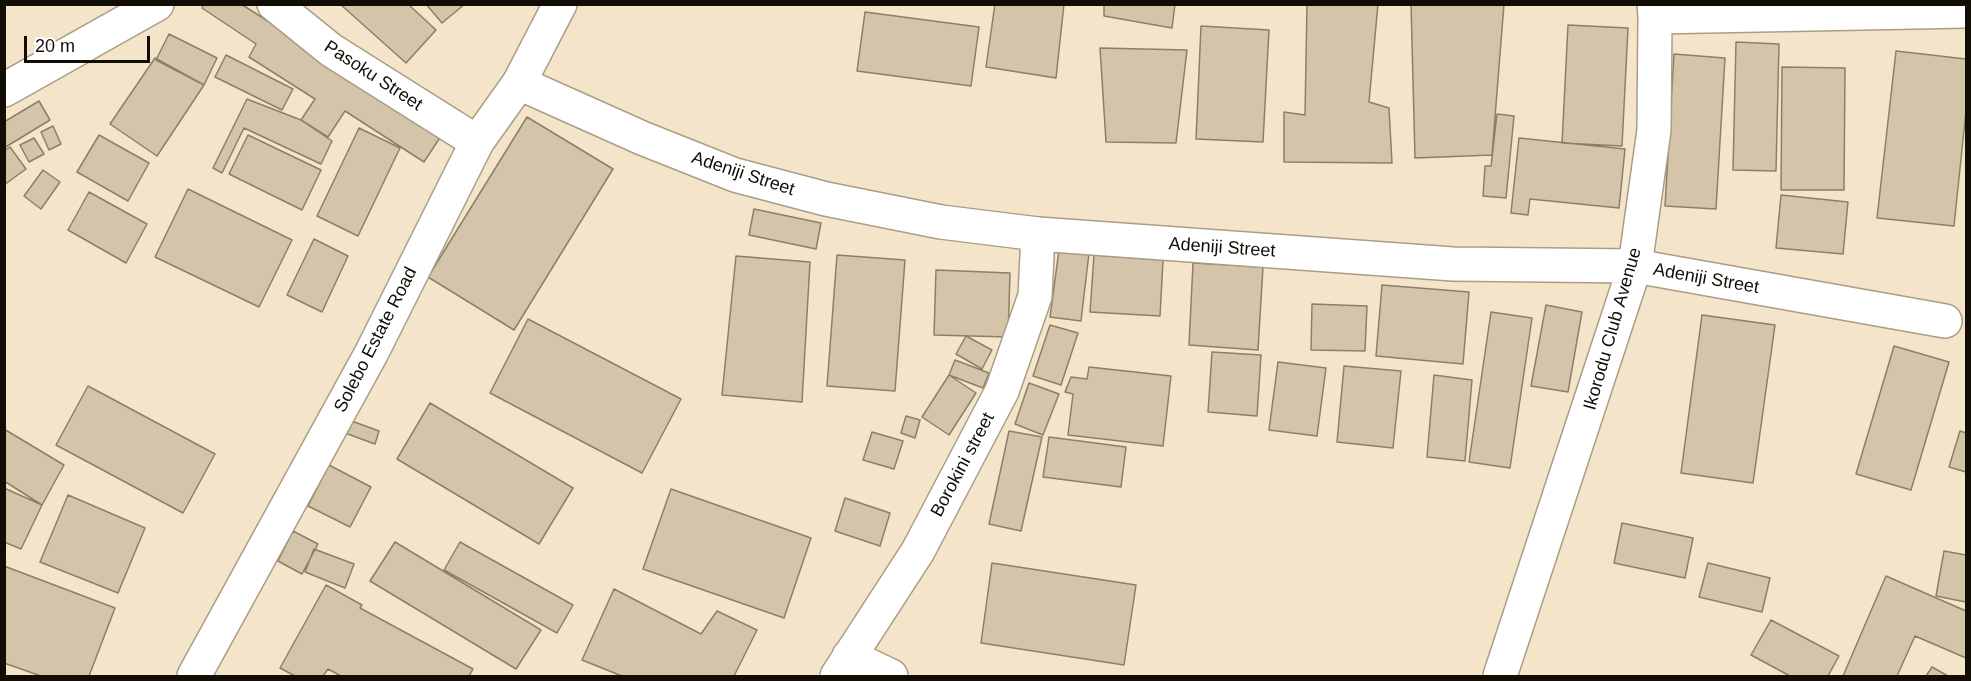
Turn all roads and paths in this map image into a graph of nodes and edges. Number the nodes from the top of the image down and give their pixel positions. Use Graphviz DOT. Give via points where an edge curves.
graph roads {
  1 [pos="157,4"];
  2 [pos="274,4"];
  3 [pos="560,4"];
  4 [pos="1654,11"];
  5 [pos="1966,11"];
  6 [pos="519,83"];
  7 [pos="4,90"];
  8 [pos="477,142"];
  9 [pos="1038,234"];
  10 [pos="1635,266"];
  11 [pos="1945,321"];
  12 [pos="843,666"];
  13 [pos="194,676"];
  14 [pos="891,676"];
  15 [pos="1500,676"];
  1 -- 7 [label="street"];
  2 -- 8 [label="street, Pasoku Street" via="331,50"];
  3 -- 6 [label="street, Solebo Estate Road"];
  4 -- 5 [label="street"];
  4 -- 10 [label="street, Ikorodu Club Avenue" via="1654,130"];
  6 -- 8 [label="street, Solebo Estate Road"];
  6 -- 9 [label="street, Adeniji Street" via="735,175 826,199 941,222"];
  8 -- 13 [label="street, Solebo Estate Road" via="372,352"];
  9 -- 10 [label="street, Adeniji Street" via="1452,264"];
  9 -- 12 [label="street, Borokini street" via="1035,296 1002,391 918,551"];
  10 -- 11 [label="street, Adeniji Street"];
  10 -- 15 [label="street, Ikorodu Club Avenue"];
  12 -- 14 [label="street"];
}
